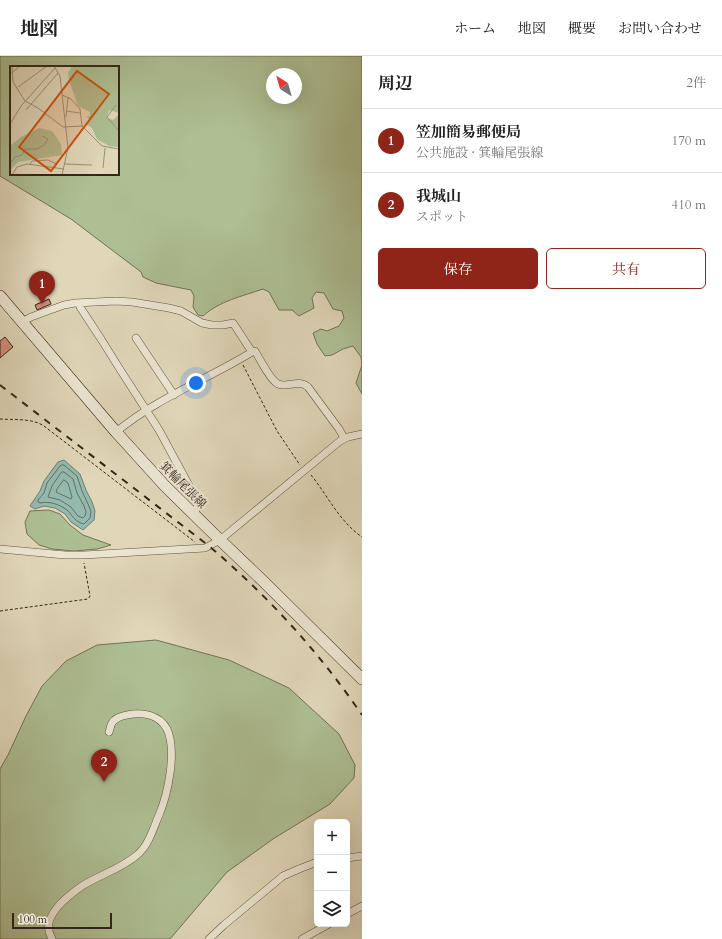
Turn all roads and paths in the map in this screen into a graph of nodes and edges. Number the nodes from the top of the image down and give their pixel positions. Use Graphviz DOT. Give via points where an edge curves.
graph roads {
  1 [pos="0,296"];
  2 [pos="79,303"];
  3 [pos="22,322"];
  4 [pos="136,338"];
  5 [pos="252,352"];
  6 [pos="240,360"];
  7 [pos="174,395"];
  8 [pos="147,411"];
  9 [pos="0,419"];
  10 [pos="116,432"];
  11 [pos="362,434"];
  12 [pos="344,438"];
  13 [pos="306,469"];
  14 [pos="193,513"];
  15 [pos="362,537"];
  16 [pos="220,540"];
  17 [pos="0,549"];
  18 [pos="200,549"];
  19 [pos="84,555"];
  20 [pos="0,611"];
  21 [pos="362,678"];
  22 [pos="109,732"];
  23 [pos="362,856"];
  24 [pos="350,858"];
  25 [pos="314,863"];
  26 [pos="362,906"];
  27 [pos="350,912"];
  28 [pos="324,927"];
  29 [pos="52,939"];
  30 [pos="209,939"];
  31 [pos="302,939"];
  1 -- 3 [label="main road, 箕輪尾張線"];
  2 -- 3 [label="street" via="64,305"];
  2 -- 5 [label="street" via="132,302 181,311 212,325 232,323"];
  2 -- 8 [label="street"];
  3 -- 10 [label="main road, 箕輪尾張線"];
  4 -- 7 [label="street"];
  5 -- 6 [label="street"];
  5 -- 12 [label="street" via="255,351 274,382 279,385 299,383 308,386"];
  6 -- 7 [label="street"];
  6 -- 13 [label="path" via="277,430"];
  7 -- 8 [label="street"];
  8 -- 10 [label="street"];
  8 -- 14 [label="street" via="192,491 198,506"];
  9 -- 18 [label="path" via="27,421 44,426 187,536"];
  10 -- 14 [label="main road, 箕輪尾張線"];
  11 -- 12 [label="street"];
  12 -- 13 [label="street"];
  13 -- 15 [label="path" via="337,512"];
  13 -- 16 [label="street"];
  14 -- 16 [label="main road, 箕輪尾張線"];
  16 -- 18 [label="street"];
  16 -- 21 [label="main road, 箕輪尾張線"];
  17 -- 19 [label="street" via="65,556"];
  18 -- 19 [label="street"];
  19 -- 20 [label="path" via="90,596 88,599"];
  22 -- 29 [label="street" via="112,723 119,717 147,714 161,721 170,739 172,758 168,788 148,842 123,866 67,897 50,919 48,930"];
  23 -- 24 [label="street"];
  25 -- 30 [label="street" via="283,876"];
  26 -- 27 [label="street"];
  28 -- 31 [label="street"];
}
